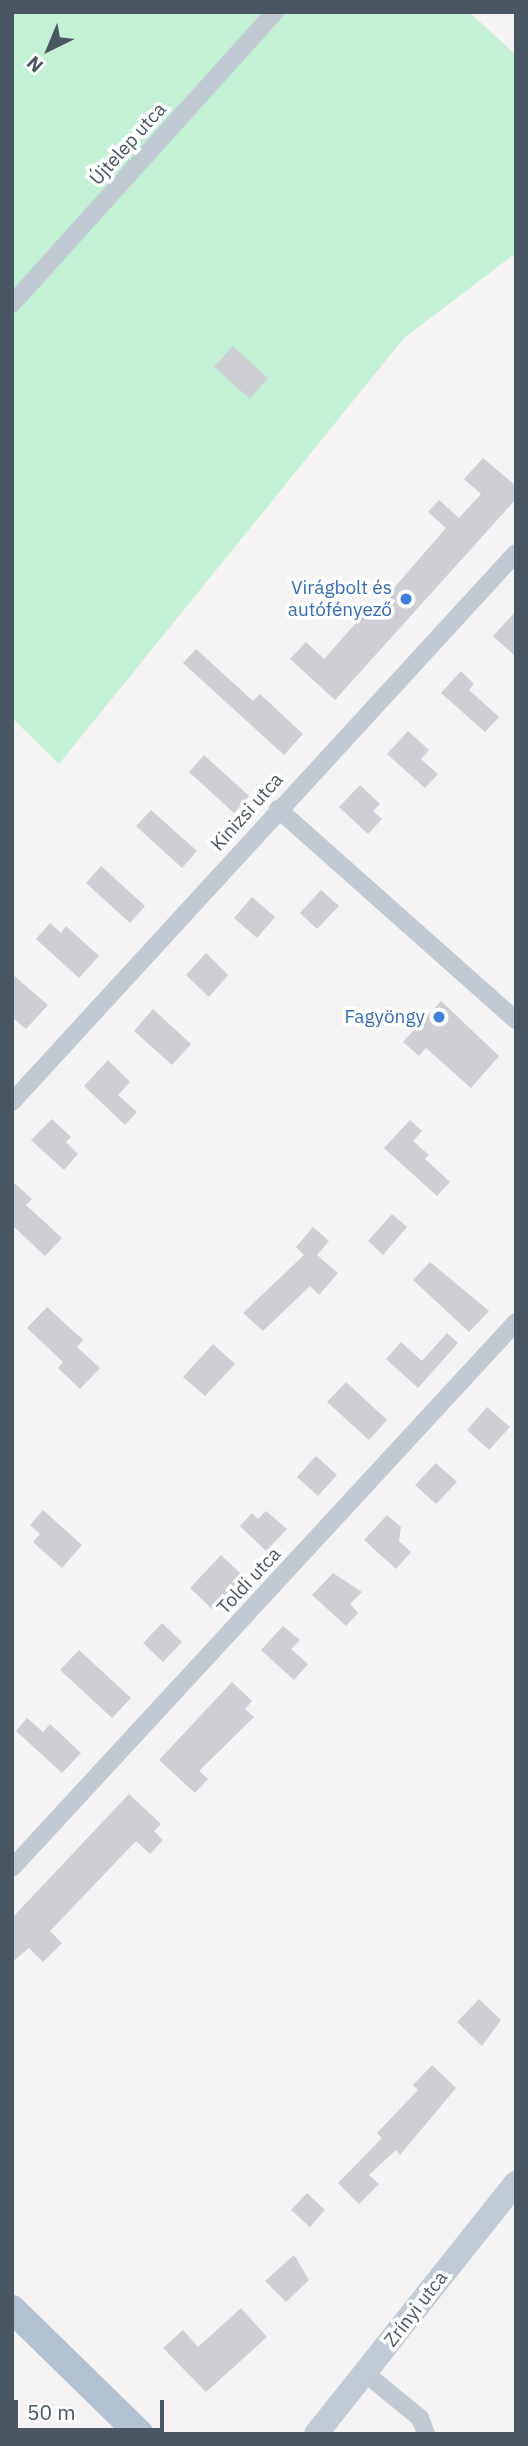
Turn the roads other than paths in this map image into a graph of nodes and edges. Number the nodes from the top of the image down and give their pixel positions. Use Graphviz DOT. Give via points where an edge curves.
graph roads {
  1 [pos="275,12"];
  2 [pos="12,304"];
  3 [pos="516,553"];
  4 [pos="278,809"];
  5 [pos="516,1020"];
  6 [pos="12,1102"];
  7 [pos="516,1322"];
  8 [pos="12,1868"];
  9 [pos="513,2191"];
  10 [pos="12,2309"];
  11 [pos="365,2373"];
  12 [pos="140,2434"];
  13 [pos="316,2434"];
  14 [pos="426,2434"];
  1 -- 2 [label="street, Újtelep utca"];
  3 -- 4 [label="street, Kinizsi utca"];
  4 -- 5 [label="street"];
  4 -- 6 [label="street, Kinizsi utca"];
  7 -- 8 [label="street, Toldi utca"];
  9 -- 11 [label="main road, Zrínyi utca"];
  10 -- 12 [label="main road"];
  11 -- 13 [label="main road, Zrínyi utca"];
  11 -- 14 [label="street" via="420,2418"];
}
